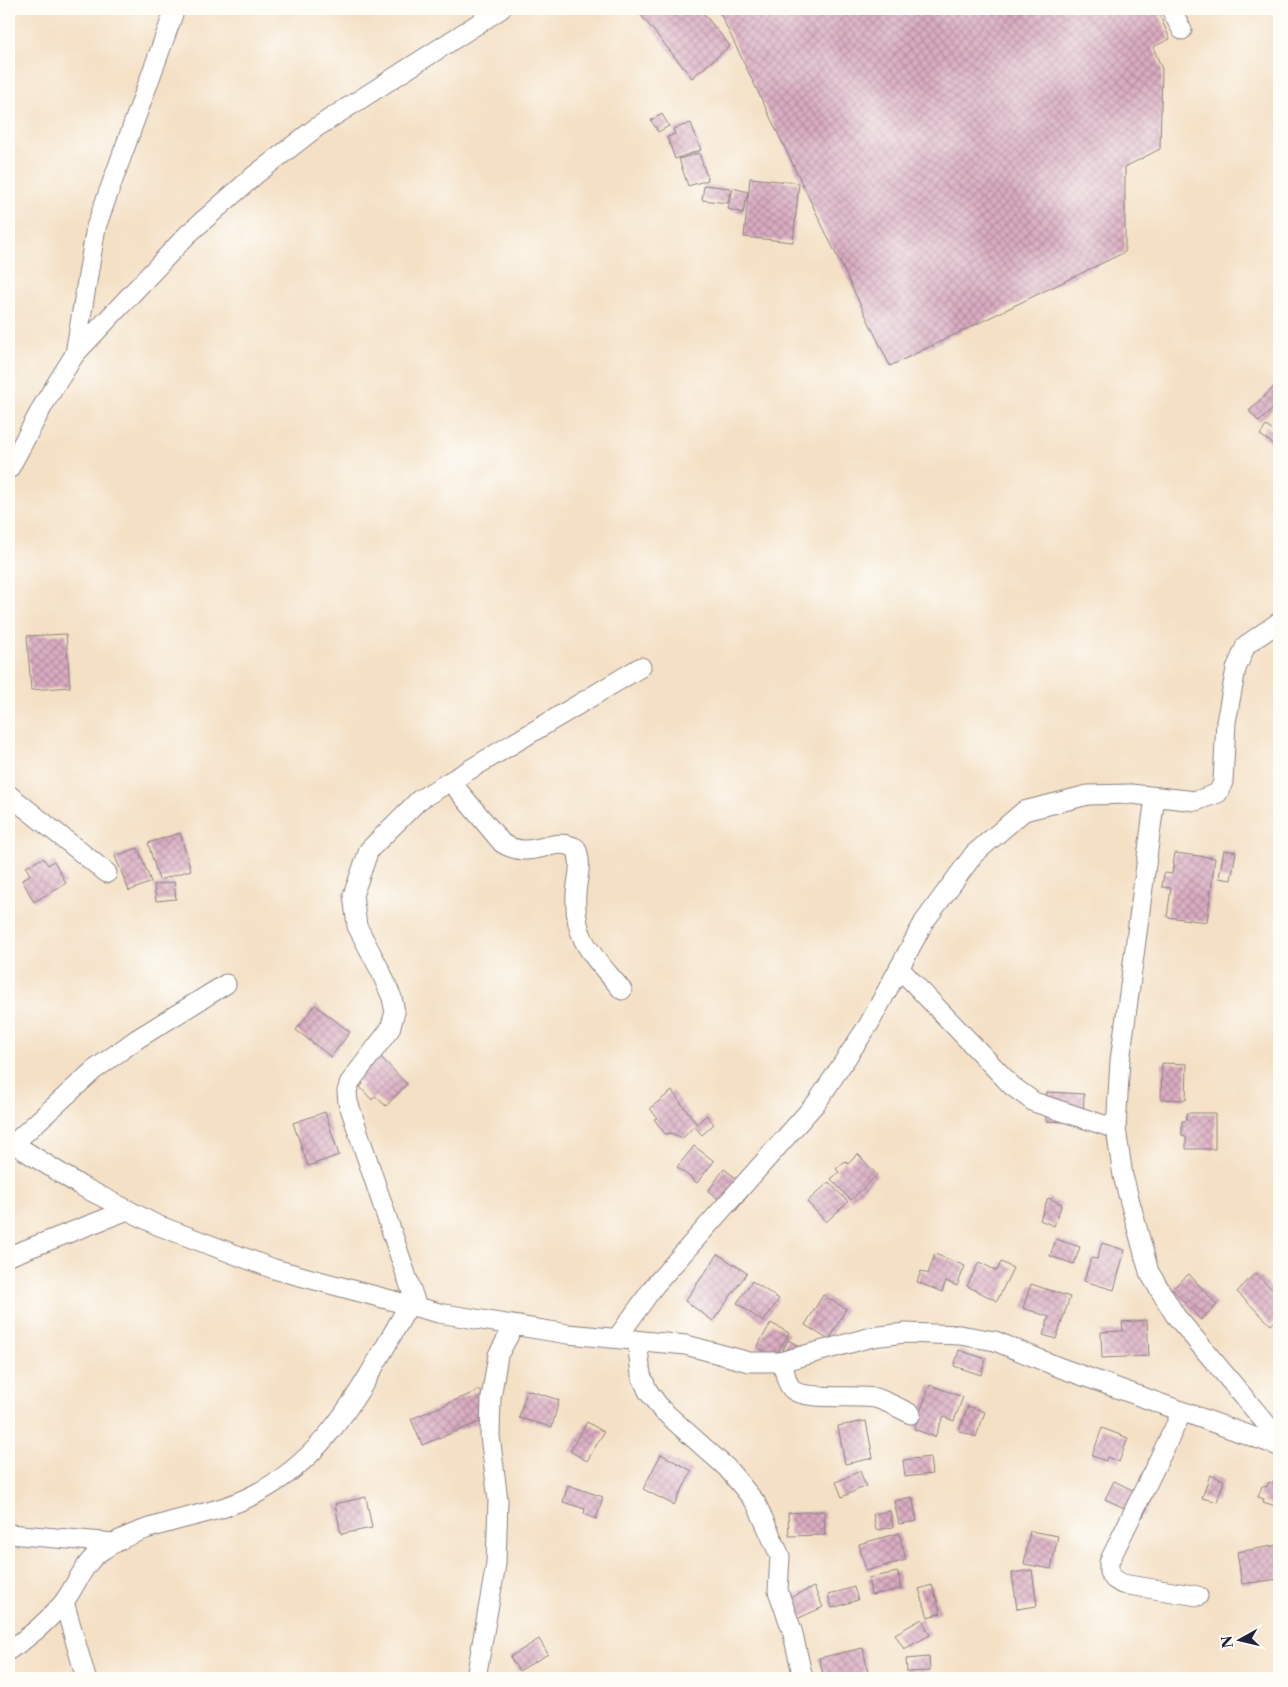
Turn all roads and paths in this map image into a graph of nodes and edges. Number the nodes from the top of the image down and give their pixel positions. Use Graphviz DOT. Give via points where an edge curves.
graph roads {
  1 [pos="175,9"];
  2 [pos="501,9"];
  3 [pos="1171,9"];
  4 [pos="1182,30"];
  5 [pos="75,354"];
  6 [pos="9,469"];
  7 [pos="1279,622"];
  8 [pos="642,667"];
  9 [pos="450,782"];
  10 [pos="9,795"];
  11 [pos="1155,797"];
  12 [pos="107,873"];
  13 [pos="899,968"];
  14 [pos="226,984"];
  15 [pos="622,990"];
  16 [pos="1116,1129"];
  17 [pos="11,1143"];
  18 [pos="128,1210"];
  19 [pos="9,1256"];
  20 [pos="413,1306"];
  21 [pos="514,1326"];
  22 [pos="617,1338"];
  23 [pos="636,1340"];
  24 [pos="782,1362"];
  25 [pos="1182,1412"];
  26 [pos="911,1414"];
  27 [pos="1279,1439"];
  28 [pos="1279,1446"];
  29 [pos="9,1534"];
  30 [pos="115,1543"];
  31 [pos="1198,1596"];
  32 [pos="64,1602"];
  33 [pos="9,1650"];
  34 [pos="86,1678"];
  35 [pos="476,1678"];
  36 [pos="803,1678"];
  1 -- 5 [label="street" via="96,227"];
  2 -- 5 [label="street" via="316,127 255,175 188,234"];
  3 -- 4 [label="street"];
  5 -- 6 [label="street"];
  7 -- 11 [label="street" via="1246,645 1236,669 1226,722 1223,782 1218,793 1196,802"];
  8 -- 9 [label="street"];
  9 -- 15 [label="street" via="502,843 513,850 528,852 568,844 576,848 581,869 575,918 582,940"];
  9 -- 20 [label="street" via="419,800 370,850 353,895 357,926 381,972 395,1012 390,1030 350,1082 348,1102"];
  10 -- 12 [label="street"];
  11 -- 13 [label="street" via="1088,795 1024,811 974,854 924,922"];
  11 -- 16 [label="street" via="1120,1061"];
  13 -- 16 [label="street" via="1012,1086 1034,1102"];
  13 -- 22 [label="street" via="869,1024 817,1102 655,1285"];
  14 -- 17 [label="street" via="137,1038 94,1070"];
  16 -- 27 [label="street" via="1134,1222 1148,1272 1175,1315"];
  17 -- 18 [label="street" via="81,1186"];
  18 -- 19 [label="street"];
  18 -- 20 [label="street" via="157,1225 274,1269"];
  20 -- 21 [label="street"];
  20 -- 30 [label="street" via="352,1402 303,1463 274,1485 227,1506 131,1534"];
  21 -- 22 [label="street"];
  21 -- 35 [label="street" via="498,1355 491,1398 490,1436 498,1500 496,1564"];
  22 -- 23 [label="street"];
  23 -- 24 [label="street" via="686,1345 750,1362"];
  23 -- 36 [label="street" via="641,1375 661,1409 727,1468 756,1503 780,1556 778,1591 792,1630"];
  24 -- 25 [label="street" via="872,1337 905,1333 960,1335 995,1341"];
  24 -- 26 [label="street" via="787,1382 798,1394 874,1398"];
  25 -- 28 [label="street"];
  25 -- 31 [label="street" via="1121,1535 1109,1562 1109,1572 1122,1584"];
  29 -- 30 [label="street"];
  30 -- 32 [label="street" via="83,1568"];
  32 -- 33 [label="street" via="38,1630"];
  32 -- 34 [label="street"];
}
